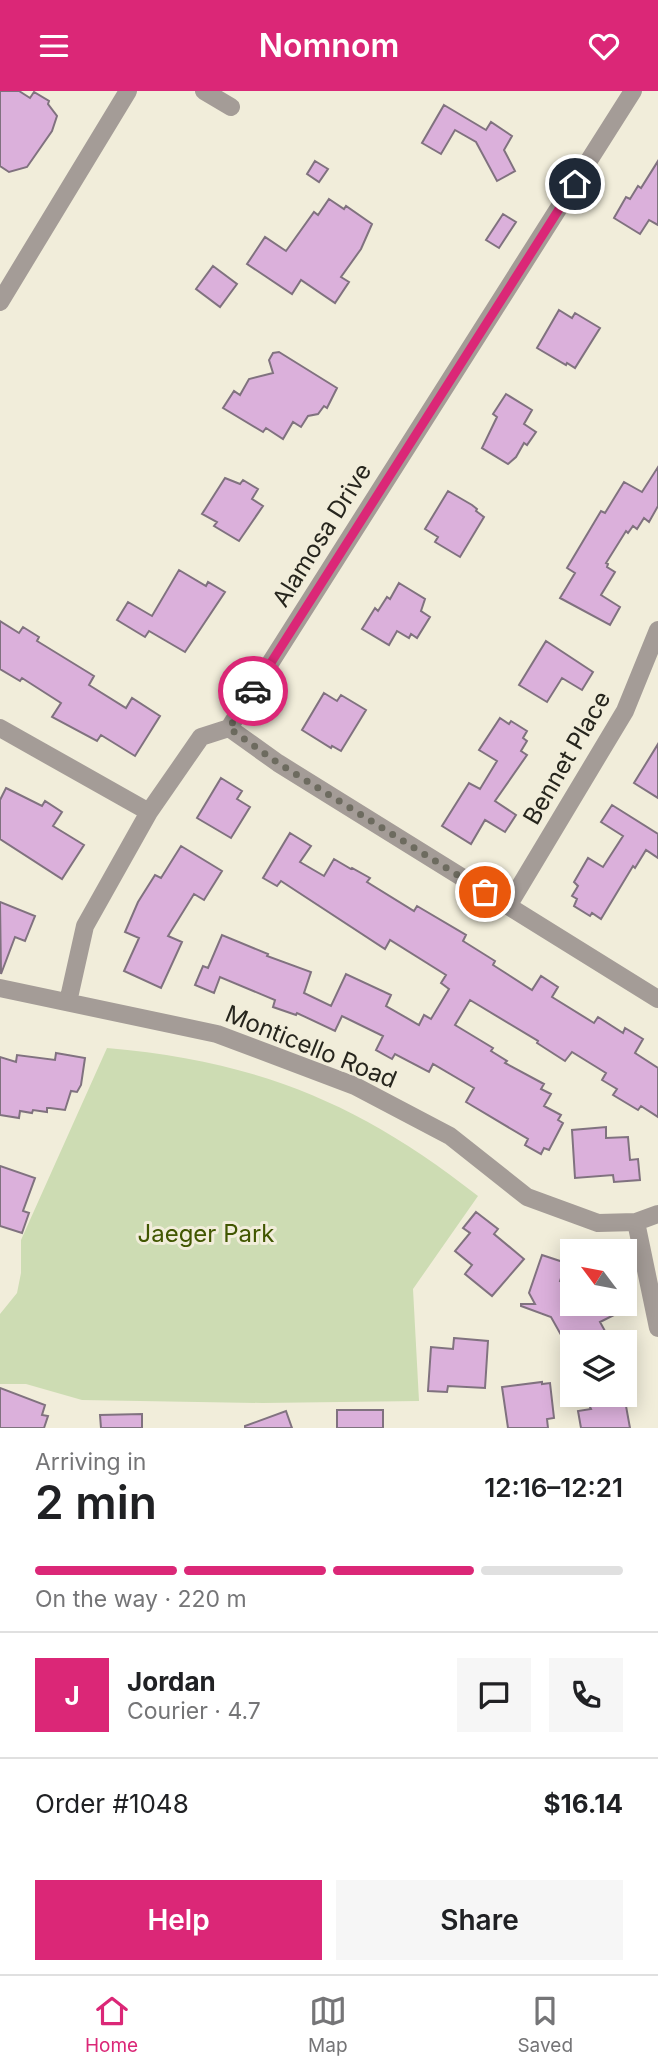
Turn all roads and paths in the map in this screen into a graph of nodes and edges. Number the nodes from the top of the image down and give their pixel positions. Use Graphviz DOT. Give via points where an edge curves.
graph roads {
  1 [pos="128,91"];
  2 [pos="204,91"];
  3 [pos="633,91"];
  4 [pos="231,107"];
  5 [pos="0,302"];
  6 [pos="658,630"];
  7 [pos="0,728"];
  8 [pos="229,728"];
  9 [pos="149,813"];
  10 [pos="508,906"];
  11 [pos="0,988"];
  12 [pos="658,999"];
  13 [pos="68,1002"];
  14 [pos="658,1214"];
  15 [pos="636,1222"];
  16 [pos="658,1328"];
  1 -- 5 [label="street"];
  2 -- 4 [label="street"];
  3 -- 8 [label="street, Alamosa Drive"];
  6 -- 10 [label="street, Bennet Place" via="625,711"];
  7 -- 9 [label="street"];
  8 -- 9 [label="street" via="201,737"];
  8 -- 10 [label="street"];
  9 -- 13 [label="street" via="85,926"];
  10 -- 12 [label="street"];
  11 -- 13 [label="street, Monticello Road"];
  13 -- 15 [label="street, Monticello Road" via="218,1034 355,1086 450,1136 527,1197 598,1223"];
  14 -- 15 [label="street, Monticello Road"];
  15 -- 16 [label="street"];
}
